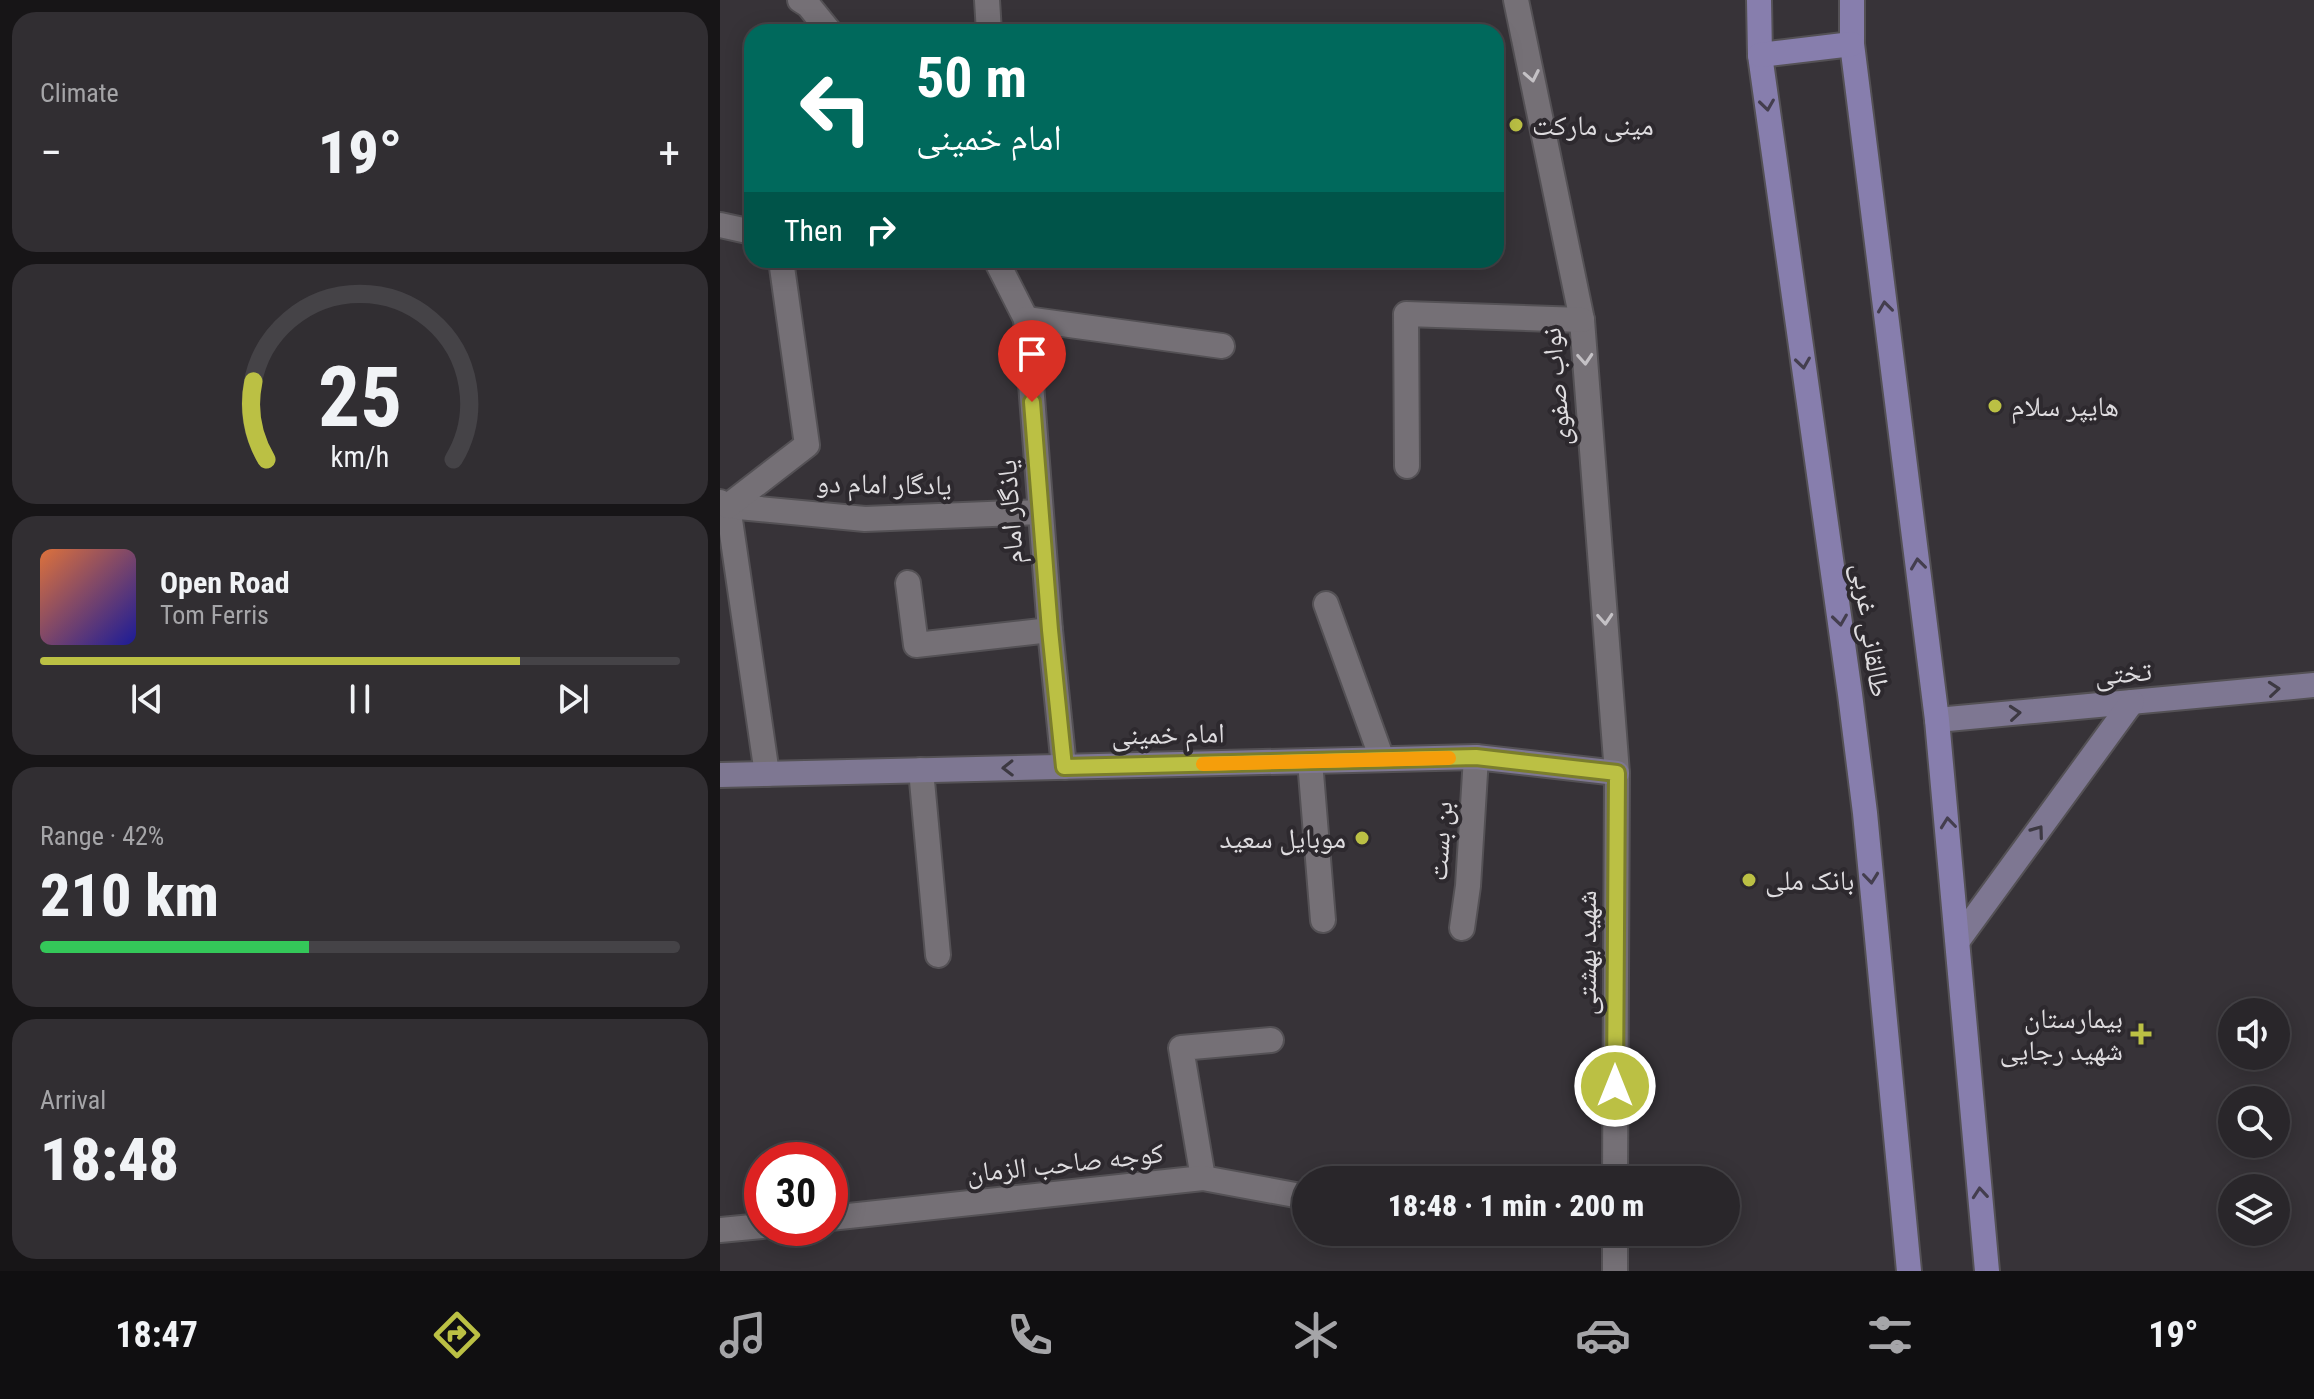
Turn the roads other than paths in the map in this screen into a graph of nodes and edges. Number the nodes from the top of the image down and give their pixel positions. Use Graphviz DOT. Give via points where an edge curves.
graph roads {
  1 [pos="800,0"];
  2 [pos="987,0"];
  3 [pos="1516,0"];
  4 [pos="1759,0"];
  5 [pos="1852,0"];
  6 [pos="823,24"];
  7 [pos="988,24"];
  8 [pos="1852,44"];
  9 [pos="1760,55"];
  10 [pos="720,225"];
  11 [pos="744,230"];
  12 [pos="782,268"];
  13 [pos="1000,268"];
  14 [pos="1026,319"];
  15 [pos="1582,320"];
  16 [pos="1222,346"];
  17 [pos="1407,466"];
  18 [pos="724,504"];
  19 [pos="1040,512"];
  20 [pos="908,583"];
  21 [pos="1326,604"];
  22 [pos="1050,630"];
  23 [pos="2314,685"];
  24 [pos="2132,702"];
  25 [pos="1937,720"];
  26 [pos="1476,757"];
  27 [pos="1382,759"];
  28 [pos="1310,761"];
  29 [pos="1064,767"];
  30 [pos="921,770"];
  31 [pos="1617,773"];
  32 [pos="767,774"];
  33 [pos="720,775"];
  34 [pos="1323,920"];
  35 [pos="1462,928"];
  36 [pos="1959,939"];
  37 [pos="938,955"];
  38 [pos="1271,1040"];
  39 [pos="1615,1166"];
  40 [pos="1203,1178"];
  41 [pos="1292,1194"];
  42 [pos="848,1216"];
  43 [pos="744,1228"];
  44 [pos="720,1230"];
  45 [pos="1615,1246"];
  46 [pos="1615,1271"];
  47 [pos="1909,1271"];
  48 [pos="1987,1271"];
  1 -- 6 [label="street"];
  2 -- 7 [label="street"];
  3 -- 15 [label="street, نواب صفوی, one-way"];
  4 -- 9 [label="main road, طالقانی غربی"];
  5 -- 8 [label="main road, طالقانی غربی"];
  8 -- 9 [label="main road"];
  25 -- 8 [label="main road, طالقانی غربی, one-way"];
  9 -- 47 [label="main road, طالقانی غربی, one-way" via="1865,813"];
  10 -- 11 [label="street"];
  12 -- 18 [label="street" via="807,445"];
  13 -- 14 [label="street, یاذگار امام"];
  14 -- 16 [label="street"];
  14 -- 19 [label="street, یاذگار امام"];
  15 -- 17 [label="street" via="1406,314"];
  15 -- 31 [label="street, نواب صفوی, one-way"];
  18 -- 19 [label="street, یادگار امام دو" via="865,519"];
  18 -- 32 [label="street"];
  19 -- 22 [label="street, یاذگار امام"];
  20 -- 22 [label="street" via="916,645"];
  21 -- 27 [label="street"];
  22 -- 29 [label="street, یاذگار امام"];
  24 -- 23 [label="street, تختی, one-way"];
  25 -- 24 [label="street, تختی, one-way"];
  36 -- 24 [label="street, one-way"];
  36 -- 25 [label="main road, طالقانی غربی, one-way"];
  26 -- 27 [label="street, امام خمینی"];
  26 -- 31 [label="street, امام خمینی"];
  26 -- 35 [label="street, بن بست"];
  27 -- 28 [label="street, امام خمینی"];
  28 -- 29 [label="street, امام خمینی"];
  28 -- 34 [label="street"];
  29 -- 30 [label="street, امام خمینی, one-way"];
  30 -- 32 [label="street, امام خمینی"];
  30 -- 37 [label="street"];
  31 -- 39 [label="street, شهید بهشتی"];
  32 -- 33 [label="street, امام خمینی"];
  48 -- 36 [label="main road, طالقانی غربی, one-way"];
  38 -- 40 [label="street" via="1181,1048"];
  40 -- 41 [label="street, کوجه صاحب الزمان"];
  40 -- 42 [label="street, کوجه صاحب الزمان"];
  43 -- 44 [label="street"];
  45 -- 46 [label="street"];
}
